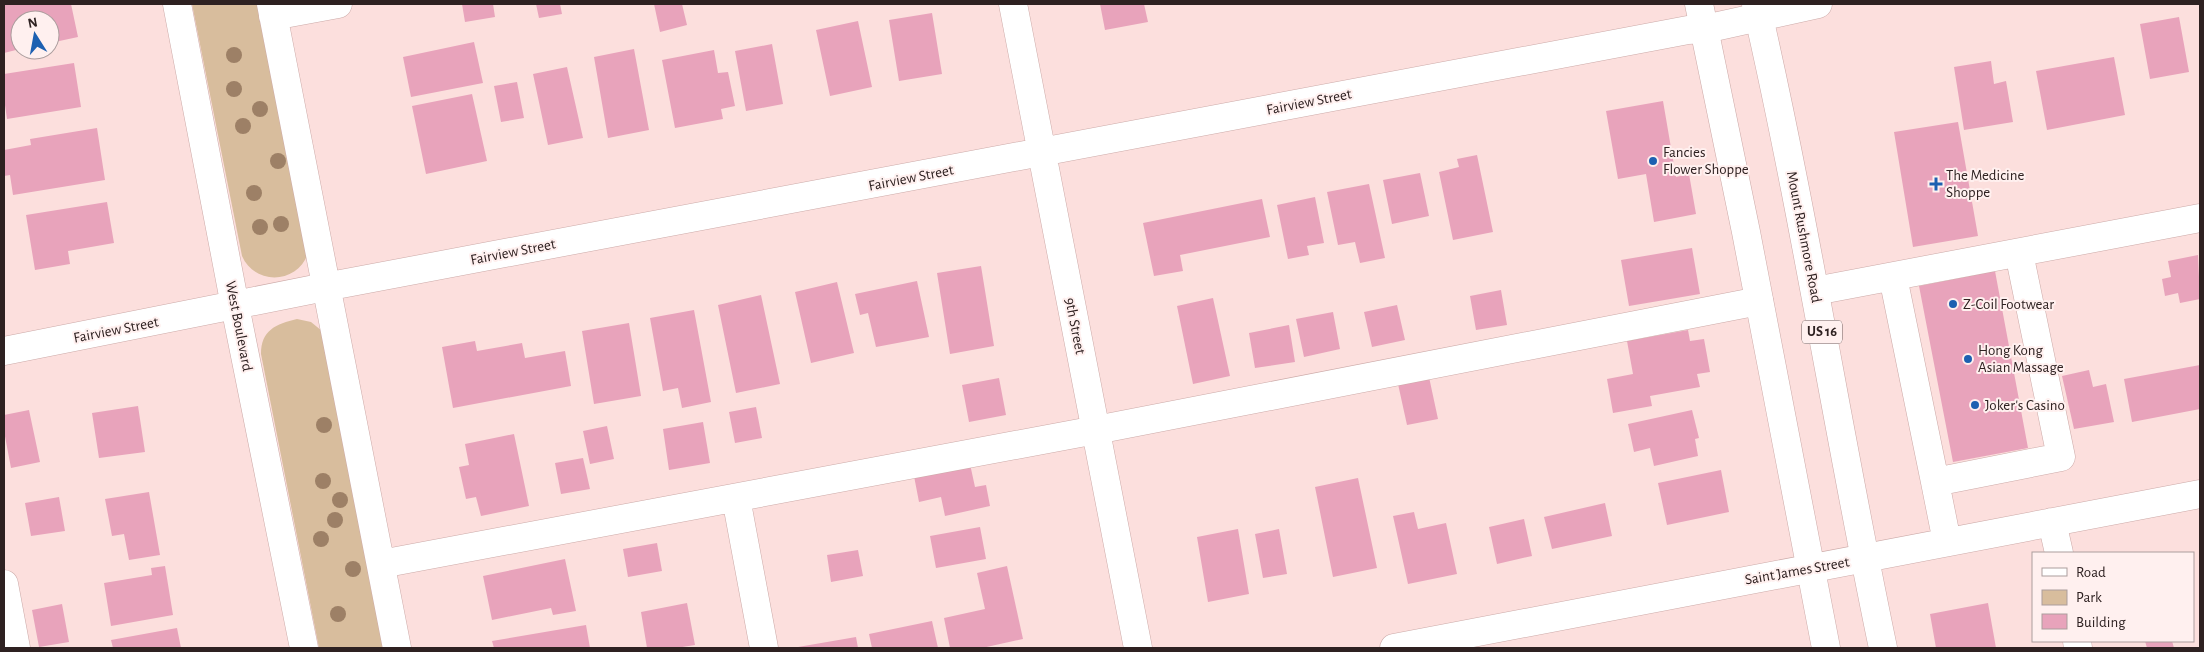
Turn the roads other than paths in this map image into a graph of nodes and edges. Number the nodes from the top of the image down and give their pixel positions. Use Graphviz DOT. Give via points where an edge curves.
graph roads {
  1 [pos="177,4"];
  2 [pos="338,4"];
  3 [pos="1013,4"];
  4 [pos="1818,4"];
  5 [pos="272,10"];
  6 [pos="1758,10"];
  7 [pos="1702,16"];
  8 [pos="1041,154"];
  9 [pos="2200,218"];
  10 [pos="2019,253"];
  11 [pos="1893,277"];
  12 [pos="325,287"];
  13 [pos="1815,291"];
  14 [pos="1759,301"];
  15 [pos="235,306"];
  16 [pos="4,351"];
  17 [pos="1096,430"];
  18 [pos="1934,482"];
  19 [pos="2200,494"];
  20 [pos="736,498"];
  21 [pos="2052,522"];
  22 [pos="1947,542"];
  23 [pos="2059,552"];
  24 [pos="1864,558"];
  25 [pos="381,564"];
  26 [pos="1811,570"];
  27 [pos="4,584"];
  28 [pos="12,644"];
  29 [pos="304,648"];
  30 [pos="397,648"];
  31 [pos="764,648"];
  32 [pos="1138,648"];
  33 [pos="1394,648"];
  34 [pos="1826,648"];
  35 [pos="1883,648"];
  1 -- 15 [label="main road, West Boulevard"];
  2 -- 5 [label="main road"];
  3 -- 8 [label="main road, 9th Street"];
  4 -- 6 [label="main road, Fairview Street"];
  5 -- 12 [label="main road"];
  6 -- 7 [label="main road, Fairview Street"];
  6 -- 13 [label="main road, Mount Rushmore Road / US 16"];
  7 -- 8 [label="main road, Fairview Street" via="1688,30"];
  7 -- 14 [label="main road"];
  8 -- 12 [label="main road, Fairview Street"];
  8 -- 17 [label="main road, 9th Street"];
  9 -- 10 [label="main road"];
  10 -- 11 [label="main road"];
  10 -- 18 [label="main road" via="2061,457"];
  11 -- 13 [label="main road"];
  11 -- 18 [label="main road"];
  12 -- 15 [label="main road, Fairview Street"];
  12 -- 25 [label="main road"];
  13 -- 24 [label="main road, Mount Rushmore Road / US 16"];
  14 -- 17 [label="main road"];
  14 -- 26 [label="main road"];
  15 -- 16 [label="main road, Fairview Street"];
  15 -- 29 [label="main road, West Boulevard"];
  17 -- 20 [label="main road"];
  17 -- 32 [label="main road, 9th Street"];
  18 -- 22 [label="main road"];
  19 -- 21 [label="main road, Saint James Street"];
  20 -- 25 [label="main road"];
  20 -- 31 [label="main road"];
  21 -- 22 [label="main road, Saint James Street"];
  21 -- 23 [label="main road"];
  22 -- 24 [label="main road, Saint James Street"];
  24 -- 26 [label="main road, Saint James Street"];
  24 -- 35 [label="main road, Mount Rushmore Road / US 16"];
  25 -- 30 [label="main road"];
  26 -- 33 [label="main road, Saint James Street" via="1764,576"];
  26 -- 34 [label="main road"];
  27 -- 28 [label="main road"];
}
